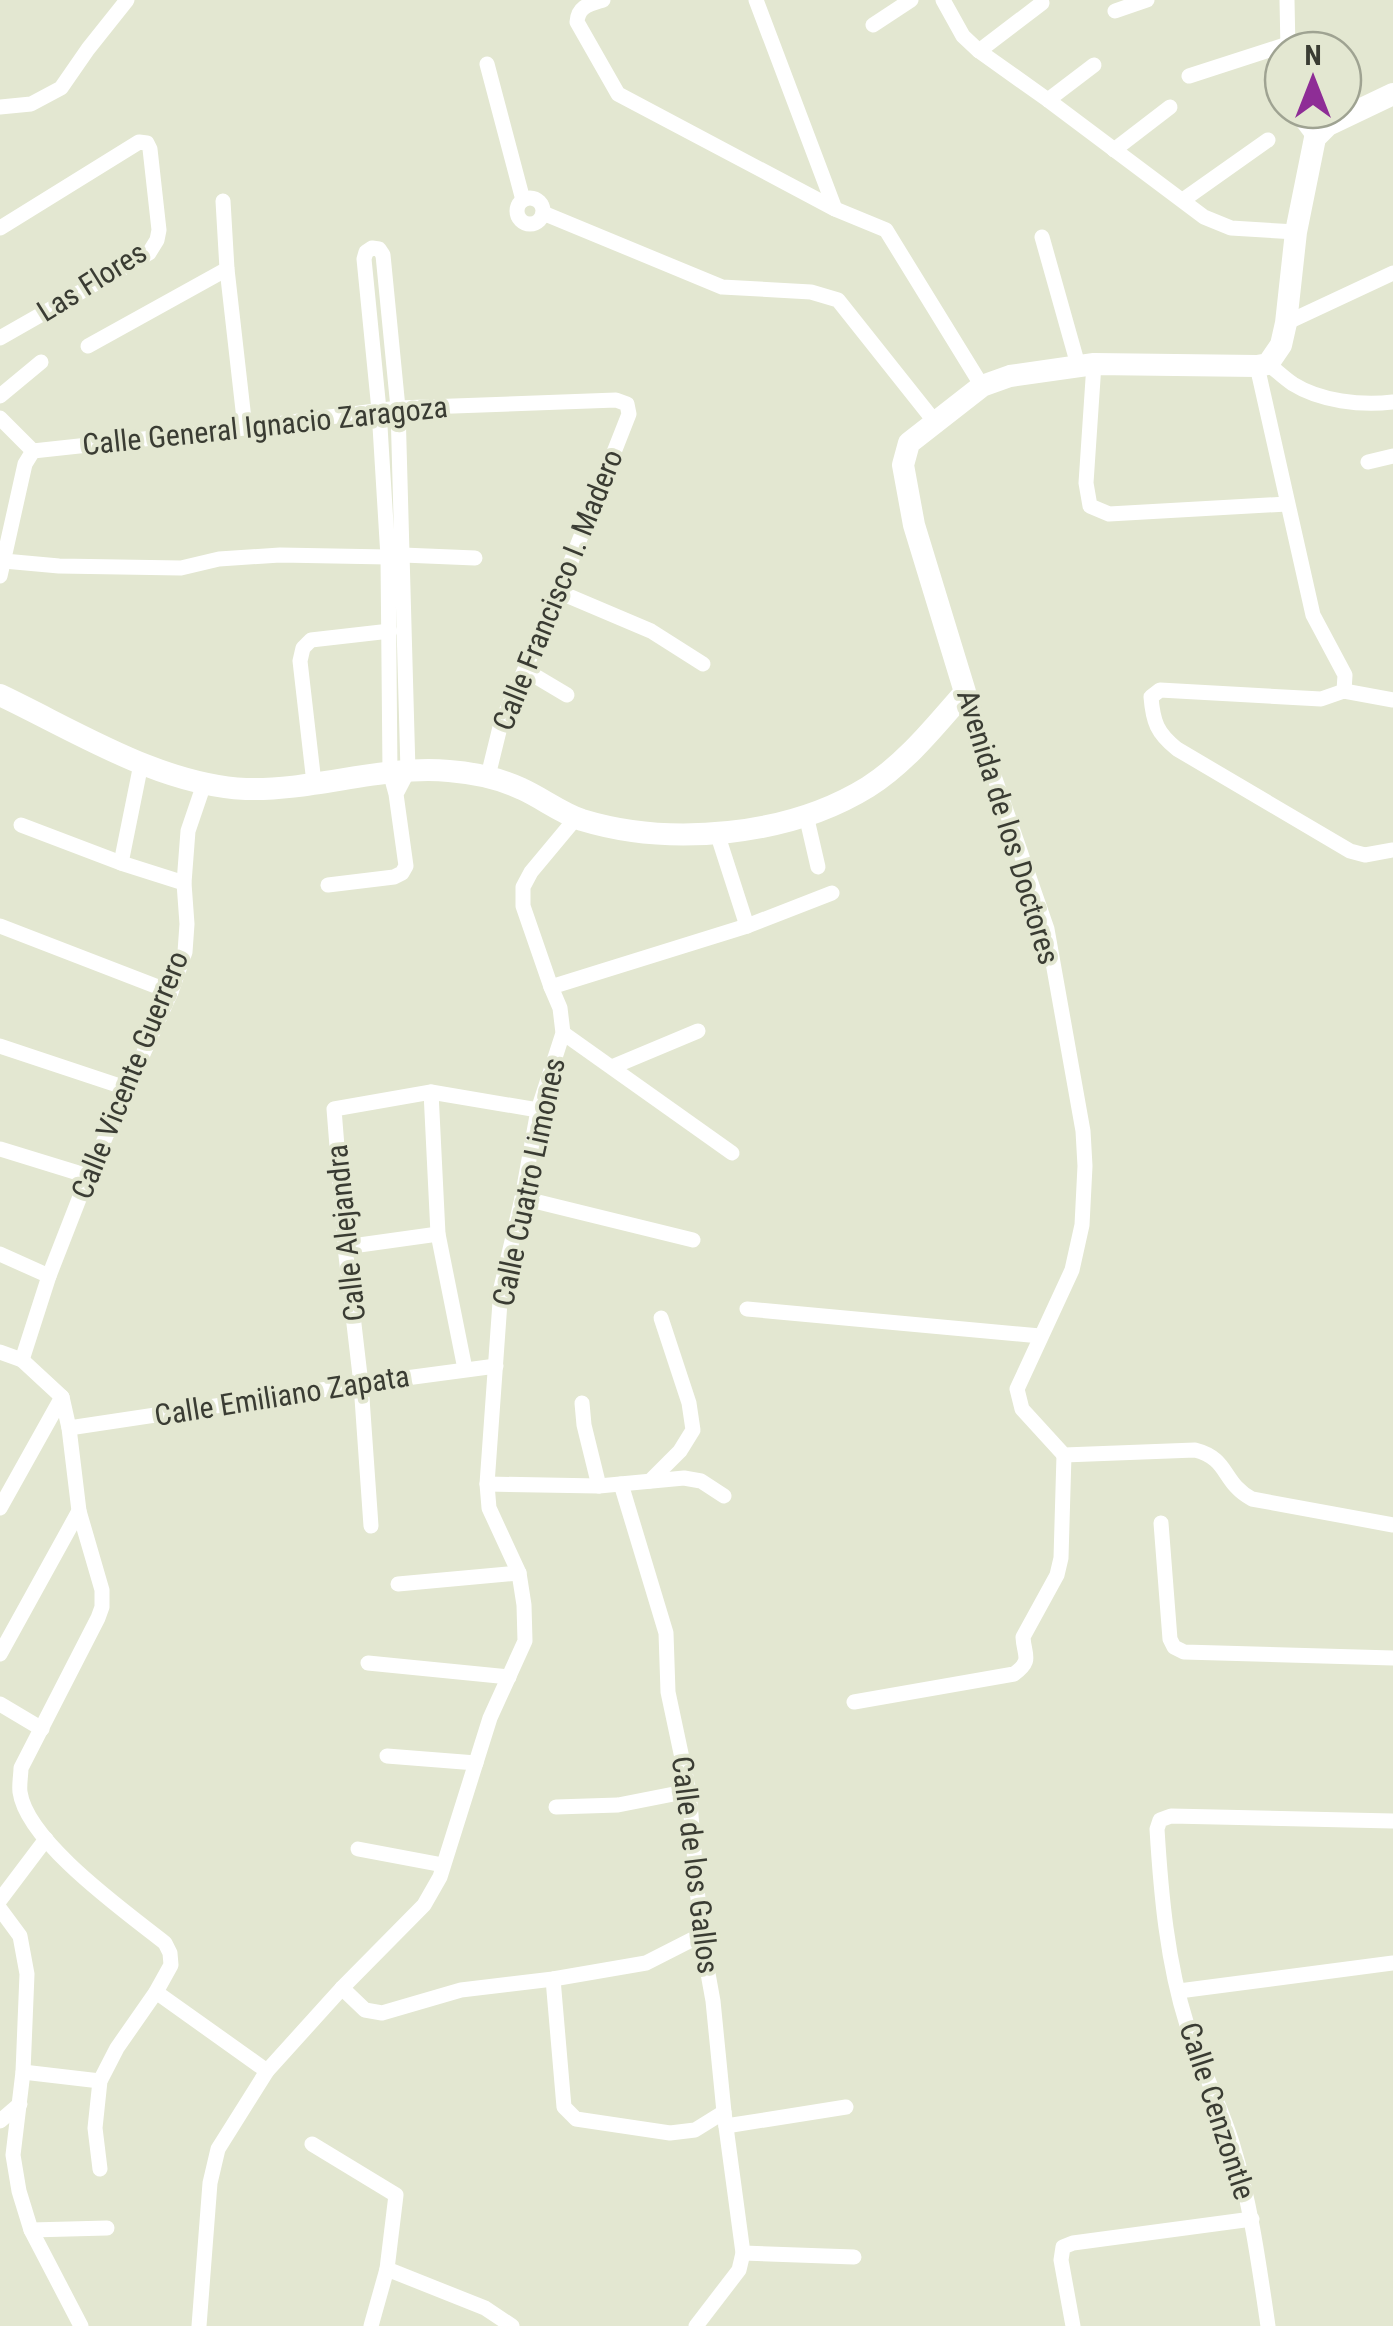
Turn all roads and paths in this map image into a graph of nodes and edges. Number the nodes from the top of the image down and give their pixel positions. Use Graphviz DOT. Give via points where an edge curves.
graph roads {
  1 [pos="127,0"];
  2 [pos="603,0"];
  3 [pos="756,0"];
  4 [pos="911,0"];
  5 [pos="944,0"];
  6 [pos="1147,0"];
  7 [pos="1287,0"];
  8 [pos="1042,3"];
  9 [pos="1116,11"];
  10 [pos="872,24"];
  11 [pos="1288,30"];
  12 [pos="979,51"];
  13 [pos="1263,54"];
  14 [pos="487,64"];
  15 [pos="1094,65"];
  16 [pos="1189,76"];
  17 [pos="1393,94"];
  18 [pos="1048,100"];
  19 [pos="1170,107"];
  20 [pos="0,108"];
  21 [pos="1309,130"];
  22 [pos="1315,138"];
  23 [pos="1268,140"];
  24 [pos="1114,150"];
  25 [pos="1183,200"];
  26 [pos="223,201"];
  27 [pos="835,209"];
  28 [pos="0,228"];
  29 [pos="1296,232"];
  30 [pos="1042,237"];
  31 [pos="228,268"];
  32 [pos="1393,273"];
  33 [pos="1286,322"];
  34 [pos="0,338"];
  35 [pos="88,346"];
  36 [pos="41,362"];
  37 [pos="1086,365"];
  38 [pos="1263,365"];
  39 [pos="982,386"];
  40 [pos="0,396"];
  41 [pos="1393,402"];
  42 [pos="627,404"];
  43 [pos="398,408"];
  44 [pos="379,410"];
  45 [pos="0,418"];
  46 [pos="935,422"];
  47 [pos="245,428"];
  48 [pos="33,451"];
  49 [pos="1393,456"];
  50 [pos="1368,462"];
  51 [pos="1287,504"];
  52 [pos="7,512"];
  53 [pos="396,556"];
  54 [pos="475,558"];
  55 [pos="2,568"];
  56 [pos="559,592"];
  57 [pos="390,631"];
  58 [pos="703,664"];
  59 [pos="526,670"];
  60 [pos="1344,691"];
  61 [pos="966,692"];
  62 [pos="0,695"];
  63 [pos="567,695"];
  64 [pos="1393,700"];
  65 [pos="140,764"];
  66 [pos="488,776"];
  67 [pos="398,779"];
  68 [pos="204,784"];
  69 [pos="314,784"];
  70 [pos="806,815"];
  71 [pos="576,818"];
  72 [pos="21,824"];
  73 [pos="717,833"];
  74 [pos="1393,850"];
  75 [pos="121,863"];
  76 [pos="818,866"];
  77 [pos="184,883"];
  78 [pos="328,885"];
  79 [pos="832,893"];
  80 [pos="0,926"];
  81 [pos="747,926"];
  82 [pos="551,987"];
  83 [pos="171,992"];
  84 [pos="698,1031"];
  85 [pos="563,1033"];
  86 [pos="0,1046"];
  87 [pos="612,1067"];
  88 [pos="126,1088"];
  89 [pos="431,1092"];
  90 [pos="538,1110"];
  91 [pos="0,1149"];
  92 [pos="732,1154"];
  93 [pos="88,1176"];
  94 [pos="522,1198"];
  95 [pos="438,1234"];
  96 [pos="692,1240"];
  97 [pos="345,1247"];
  98 [pos="0,1254"];
  99 [pos="49,1276"];
  100 [pos="747,1309"];
  101 [pos="661,1318"];
  102 [pos="1040,1336"];
  103 [pos="0,1352"];
  104 [pos="22,1360"];
  105 [pos="496,1366"];
  106 [pos="466,1369"];
  107 [pos="361,1384"];
  108 [pos="62,1397"];
  109 [pos="582,1403"];
  110 [pos="69,1428"];
  111 [pos="1064,1455"];
  112 [pos="650,1482"];
  113 [pos="487,1484"];
  114 [pos="621,1484"];
  115 [pos="599,1486"];
  116 [pos="724,1496"];
  117 [pos="0,1508"];
  118 [pos="80,1511"];
  119 [pos="1161,1523"];
  120 [pos="370,1526"];
  121 [pos="1393,1526"];
  122 [pos="518,1572"];
  123 [pos="398,1584"];
  124 [pos="0,1654"];
  125 [pos="1393,1658"];
  126 [pos="368,1663"];
  127 [pos="509,1678"];
  128 [pos="854,1702"];
  129 [pos="0,1704"];
  130 [pos="42,1729"];
  131 [pos="387,1756"];
  132 [pos="476,1763"];
  133 [pos="690,1791"];
  134 [pos="556,1807"];
  135 [pos="1393,1820"];
  136 [pos="46,1838"];
  137 [pos="358,1848"];
  138 [pos="443,1865"];
  139 [pos="0,1900"];
  140 [pos="0,1909"];
  141 [pos="701,1936"];
  142 [pos="1393,1963"];
  143 [pos="553,1978"];
  144 [pos="342,1988"];
  145 [pos="1179,1991"];
  146 [pos="156,1992"];
  147 [pos="267,2071"];
  148 [pos="23,2072"];
  149 [pos="100,2081"];
  150 [pos="20,2104"];
  151 [pos="846,2107"];
  152 [pos="725,2119"];
  153 [pos="0,2120"];
  154 [pos="312,2144"];
  155 [pos="100,2169"];
  156 [pos="1252,2219"];
  157 [pos="107,2228"];
  158 [pos="31,2230"];
  159 [pos="743,2253"];
  160 [pos="854,2257"];
  161 [pos="387,2270"];
  162 [pos="81,2326"];
  163 [pos="198,2326"];
  164 [pos="372,2326"];
  165 [pos="512,2326"];
  166 [pos="696,2326"];
  167 [pos="1074,2326"];
  168 [pos="1268,2326"];
  1 -- 20 [label="street" via="62,88 31,104"];
  2 -- 27 [label="street" via="584,6 577,22 618,94"];
  3 -- 27 [label="street"];
  4 -- 10 [label="street"];
  5 -- 12 [label="street"];
  6 -- 9 [label="street"];
  7 -- 11 [label="street"];
  8 -- 12 [label="street"];
  12 -- 18 [label="street"];
  13 -- 16 [label="street"];
  14 -- 46 [label="street" via="523,200 520,220 534,224 543,213 722,287 838,300"];
  15 -- 18 [label="street"];
  17 -- 22 [label="main road"];
  18 -- 24 [label="street"];
  19 -- 24 [label="street"];
  21 -- 22 [label="street"];
  22 -- 29 [label="main road"];
  23 -- 25 [label="street"];
  24 -- 25 [label="street"];
  25 -- 29 [label="street" via="1231,228"];
  26 -- 31 [label="street"];
  27 -- 39 [label="street" via="886,230"];
  28 -- 34 [label="street, Las Flores" via="147,143 158,230 149,253"];
  29 -- 33 [label="main road"];
  30 -- 37 [label="street"];
  31 -- 35 [label="street"];
  31 -- 47 [label="street"];
  32 -- 33 [label="street"];
  33 -- 38 [label="main road" via="1281,345"];
  36 -- 40 [label="street"];
  37 -- 38 [label="main road, Avenida de los Doctores"];
  37 -- 39 [label="main road, Avenida de los Doctores"];
  37 -- 51 [label="street" via="1090,506 1109,514"];
  38 -- 41 [label="street" via="1329,398"];
  38 -- 51 [label="street"];
  39 -- 46 [label="main road, Avenida de los Doctores"];
  42 -- 43 [label="street, Calle General Ignacio Zaragoza"];
  42 -- 56 [label="street, Calle Francisco I. Madero" via="629,414"];
  43 -- 44 [label="street, Calle General Ignacio Zaragoza"];
  43 -- 44 [label="street" via="383,255 372,248 364,259"];
  43 -- 53 [label="street"];
  44 -- 47 [label="street, Calle General Ignacio Zaragoza"];
  44 -- 53 [label="street"];
  45 -- 48 [label="street"];
  46 -- 61 [label="main road, Avenida de los Doctores" via="909,443 903,464 914,525"];
  47 -- 48 [label="street, Calle General Ignacio Zaragoza"];
  48 -- 52 [label="street"];
  49 -- 50 [label="street"];
  51 -- 60 [label="street" via="1313,615 1345,675"];
  52 -- 55 [label="street"];
  53 -- 54 [label="street"];
  53 -- 55 [label="street" via="280,554 181,568"];
  53 -- 57 [label="street"];
  53 -- 67 [label="street"];
  56 -- 58 [label="street" via="651,632"];
  56 -- 59 [label="street, Calle Francisco I. Madero"];
  57 -- 67 [label="street"];
  57 -- 69 [label="street" via="311,640 302,648"];
  59 -- 63 [label="street"];
  59 -- 66 [label="street, Calle Francisco I. Madero" via="501,723"];
  60 -- 64 [label="street"];
  60 -- 74 [label="street" via="1321,699 1160,690 1151,697 1162,737 1177,749 1350,851"];
  61 -- 70 [label="main road" via="899,763 869,786"];
  61 -- 102 [label="street, Avenida de los Doctores" via="1047,928 1082,1131 1082,1225 1072,1270"];
  62 -- 65 [label="main road"];
  65 -- 68 [label="main road"];
  65 -- 75 [label="street"];
  66 -- 67 [label="main road" via="447,771"];
  66 -- 71 [label="main road"];
  67 -- 69 [label="main road"];
  67 -- 78 [label="street" via="402,873"];
  68 -- 69 [label="main road"];
  68 -- 77 [label="street, Calle Vicente Guerrero" via="188,831"];
  70 -- 73 [label="main road"];
  70 -- 76 [label="street"];
  71 -- 73 [label="main road" via="640,833"];
  71 -- 82 [label="street, Calle Cuatro Limones" via="523,887 523,906"];
  72 -- 75 [label="street"];
  73 -- 81 [label="street"];
  75 -- 77 [label="street"];
  77 -- 83 [label="street, Calle Vicente Guerrero" via="185,952"];
  79 -- 81 [label="street"];
  80 -- 83 [label="street"];
  81 -- 82 [label="street"];
  82 -- 85 [label="street, Calle Cuatro Limones"];
  83 -- 88 [label="street, Calle Vicente Guerrero"];
  84 -- 87 [label="street"];
  85 -- 87 [label="street"];
  85 -- 90 [label="street, Calle Cuatro Limones"];
  86 -- 88 [label="street"];
  87 -- 92 [label="street"];
  88 -- 93 [label="street, Calle Vicente Guerrero"];
  89 -- 90 [label="street, Calle Alejandra"];
  89 -- 95 [label="street"];
  89 -- 97 [label="street, Calle Alejandra" via="334,1109"];
  90 -- 94 [label="street, Calle Cuatro Limones"];
  91 -- 93 [label="street"];
  93 -- 99 [label="street, Calle Vicente Guerrero"];
  94 -- 96 [label="street"];
  94 -- 105 [label="street, Calle Cuatro Limones" via="501,1288"];
  95 -- 97 [label="street"];
  95 -- 106 [label="street"];
  97 -- 107 [label="street, Calle Alejandra"];
  98 -- 99 [label="street"];
  99 -- 104 [label="street, Calle Vicente Guerrero"];
  100 -- 102 [label="street"];
  101 -- 112 [label="street" via="694,1430"];
  102 -- 111 [label="street, Avenida de los Doctores" via="1017,1389 1022,1410"];
  103 -- 104 [label="street"];
  104 -- 108 [label="street"];
  105 -- 106 [label="street, Calle Emiliano Zapata"];
  105 -- 113 [label="street, Calle Cuatro Limones"];
  106 -- 107 [label="street, Calle Emiliano Zapata"];
  107 -- 110 [label="street, Calle Emiliano Zapata"];
  107 -- 120 [label="street, Calle Alejandra"];
  108 -- 110 [label="street"];
  108 -- 117 [label="street"];
  109 -- 115 [label="street"];
  110 -- 118 [label="street"];
  111 -- 121 [label="street" via="1196,1450 1210,1454 1238,1492 1252,1499"];
  111 -- 128 [label="street" via="1061,1558 1023,1637 1024,1666 1014,1674"];
  112 -- 114 [label="street"];
  112 -- 116 [label="street" via="701,1481"];
  113 -- 115 [label="street"];
  113 -- 122 [label="street, Calle Cuatro Limones" via="489,1508"];
  114 -- 115 [label="street"];
  114 -- 133 [label="street, Calle de los Gallos" via="666,1633 668,1692"];
  118 -- 124 [label="street"];
  118 -- 130 [label="street" via="102,1607"];
  119 -- 125 [label="street" via="1174,1647"];
  122 -- 123 [label="street"];
  122 -- 127 [label="street, Calle Cuatro Limones" via="525,1641"];
  126 -- 127 [label="street"];
  127 -- 132 [label="street, Calle Cuatro Limones"];
  129 -- 130 [label="street"];
  130 -- 136 [label="street" via="21,1768 20,1792"];
  131 -- 132 [label="street"];
  132 -- 138 [label="street, Calle Cuatro Limones"];
  133 -- 134 [label="street" via="618,1805"];
  133 -- 141 [label="street, Calle de los Gallos"];
  135 -- 145 [label="street" via="1160,1820 1162,1910"];
  136 -- 139 [label="street"];
  136 -- 146 [label="street" via="165,1944 172,1965"];
  137 -- 138 [label="street"];
  138 -- 144 [label="street, Calle Cuatro Limones" via="424,1905"];
  140 -- 148 [label="street" via="20,1936 26,1974"];
  141 -- 143 [label="street" via="646,1963"];
  141 -- 152 [label="street, Calle de los Gallos"];
  142 -- 145 [label="street, Calle Cenzontle"];
  143 -- 144 [label="street" via="462,1990 382,2013 365,2010"];
  143 -- 152 [label="street" via="564,2106 576,2119 670,2132"];
  144 -- 147 [label="street, Calle Cuatro Limones"];
  145 -- 156 [label="street, Calle Cenzontle"];
  146 -- 147 [label="street"];
  146 -- 149 [label="street"];
  147 -- 163 [label="street, Calle Cuatro Limones" via="218,2149"];
  148 -- 149 [label="street"];
  148 -- 150 [label="street"];
  149 -- 155 [label="street" via="94,2128"];
  150 -- 153 [label="street"];
  150 -- 158 [label="street" via="14,2155"];
  151 -- 152 [label="street"];
  152 -- 159 [label="street, Calle de los Gallos"];
  154 -- 161 [label="street" via="396,2195"];
  156 -- 167 [label="street" via="1063,2248"];
  156 -- 168 [label="street, Calle Cenzontle"];
  157 -- 158 [label="street"];
  158 -- 162 [label="street"];
  159 -- 160 [label="street"];
  159 -- 166 [label="street" via="739,2270"];
  161 -- 164 [label="street"];
  161 -- 165 [label="street" via="485,2308"];
}
